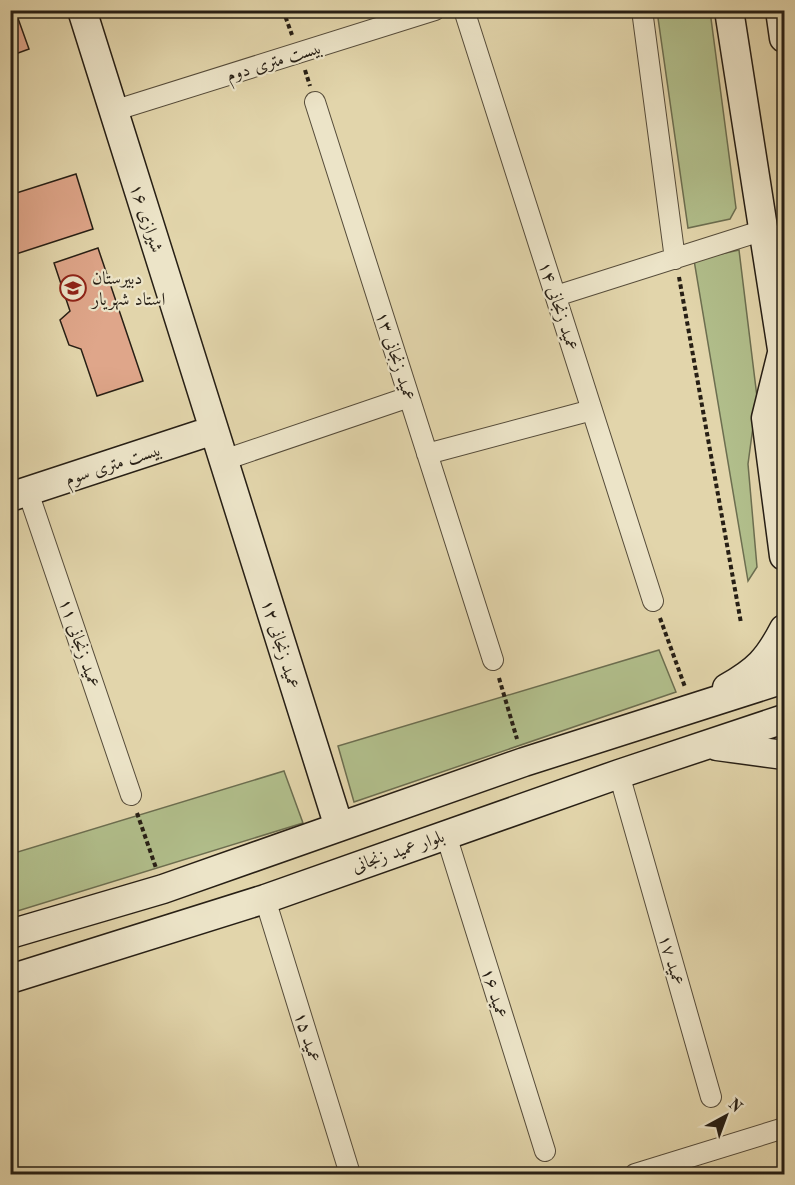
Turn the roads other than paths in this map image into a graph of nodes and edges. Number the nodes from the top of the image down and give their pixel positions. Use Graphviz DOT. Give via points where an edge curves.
graph roads {
  1 [pos="82,10"];
  2 [pos="435,10"];
  3 [pos="464,10"];
  4 [pos="642,10"];
  5 [pos="729,10"];
  6 [pos="780,10"];
  7 [pos="784,38"];
  8 [pos="315,102"];
  9 [pos="113,111"];
  10 [pos="764,230"];
  11 [pos="675,258"];
  12 [pos="556,296"];
  13 [pos="784,356"];
  14 [pos="409,397"];
  15 [pos="592,410"];
  16 [pos="214,430"];
  17 [pos="427,454"];
  18 [pos="224,460"];
  19 [pos="19,494"];
  20 [pos="784,556"];
  21 [pos="653,601"];
  22 [pos="784,629"];
  23 [pos="493,660"];
  24 [pos="773,682"];
  25 [pos="692,709"];
  26 [pos="777,722"];
  27 [pos="706,745"];
  28 [pos="784,755"];
  29 [pos="619,774"];
  30 [pos="131,795"];
  31 [pos="339,827"];
  32 [pos="446,835"];
  33 [pos="265,898"];
  34 [pos="10,934"];
  35 [pos="10,979"];
  36 [pos="711,1096"];
  37 [pos="784,1128"];
  38 [pos="545,1151"];
  39 [pos="350,1174"];
  40 [pos="635,1174"];
  1 -- 9 [label="main road, شیرازی ۱۶"];
  2 -- 9 [label="street, بیست متری دوم"];
  3 -- 12 [label="street, عمید زنجانی ۱۴"];
  4 -- 11 [label="street"];
  5 -- 10 [label="main road"];
  6 -- 7 [label="main road"];
  8 -- 14 [label="street, عمید زنجانی ۱۳"];
  9 -- 16 [label="main road, شیرازی ۱۶"];
  10 -- 11 [label="street"];
  10 -- 13 [label="main road"];
  11 -- 12 [label="street"];
  12 -- 15 [label="street, عمید زنجانی ۱۴"];
  13 -- 20 [label="main road" via="766,418"];
  14 -- 17 [label="street, عمید زنجانی ۱۳"];
  14 -- 18 [label="street"];
  15 -- 17 [label="street"];
  15 -- 21 [label="street, عمید زنجانی ۱۴"];
  16 -- 18 [label="main road, شیرازی ۱۶"];
  16 -- 19 [label="main road, بیست متری سوم"];
  17 -- 23 [label="street, عمید زنجانی ۱۳"];
  18 -- 31 [label="main road, عمید زنجانی ۱۲"];
  19 -- 30 [label="street, عمید زنجانی ۱۱"];
  22 -- 25 [label="main road" via="770,656 747,676"];
  24 -- 25 [label="main road"];
  24 -- 26 [label="main road" via="781,705"];
  25 -- 31 [label="main road"];
  26 -- 27 [label="main road, بلوار عمید زنجانی"];
  27 -- 28 [label="main road"];
  27 -- 29 [label="main road, بلوار عمید زنجانی"];
  29 -- 32 [label="main road, بلوار عمید زنجانی"];
  29 -- 36 [label="street, عمید ۱۷"];
  31 -- 34 [label="main road" via="163,889"];
  32 -- 33 [label="main road, بلوار عمید زنجانی"];
  32 -- 38 [label="street, عمید ۱۶"];
  33 -- 35 [label="main road, بلوار عمید زنجانی"];
  33 -- 39 [label="street, عمید ۱۵"];
  37 -- 40 [label="street"];
}
